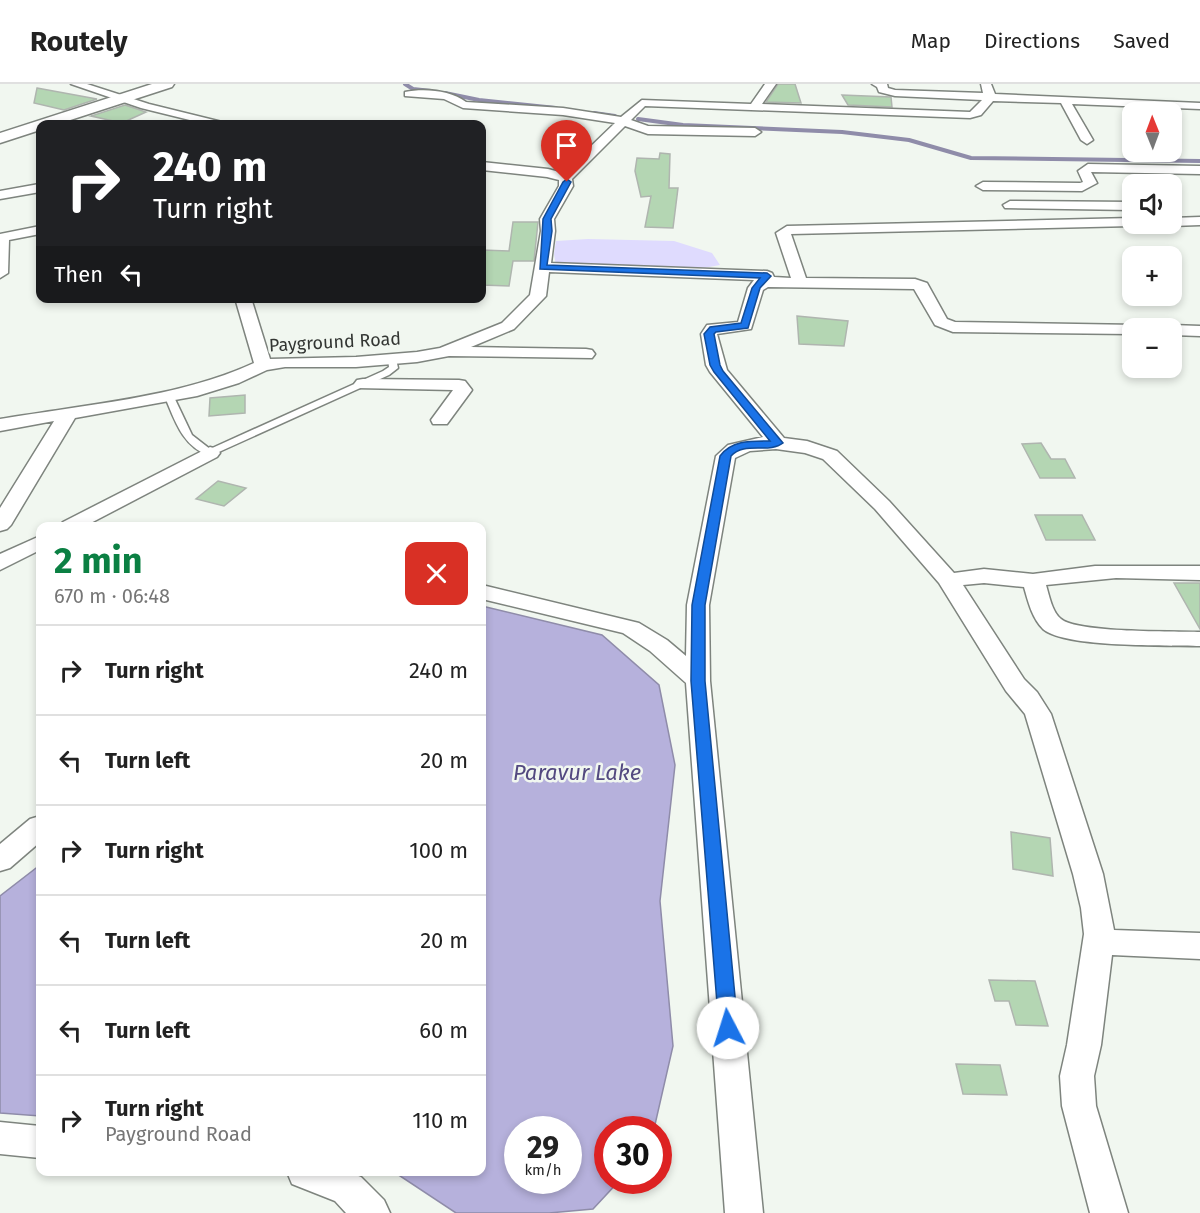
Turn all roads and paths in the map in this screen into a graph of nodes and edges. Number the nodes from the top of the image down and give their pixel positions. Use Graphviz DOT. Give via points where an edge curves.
graph roads {
  1 [pos="76,84"];
  2 [pos="167,84"];
  3 [pos="771,84"];
  4 [pos="877,84"];
  5 [pos="986,84"];
  6 [pos="1014,84"];
  7 [pos="409,94"];
  8 [pos="990,97"];
  9 [pos="123,98"];
  10 [pos="1020,98"];
  11 [pos="1064,99"];
  12 [pos="1200,106"];
  13 [pos="754,107"];
  14 [pos="55,120"];
  15 [pos="202,120"];
  16 [pos="624,122"];
  17 [pos="36,126"];
  18 [pos="755,132"];
  19 [pos="0,138"];
  20 [pos="1087,140"];
  21 [pos="486,166"];
  22 [pos="1200,170"];
  23 [pos="565,178"];
  24 [pos="983,186"];
  25 [pos="36,189"];
  26 [pos="0,195"];
  27 [pos="1010,205"];
  28 [pos="1122,206"];
  29 [pos="1200,221"];
  30 [pos="1122,222"];
  31 [pos="1182,222"];
  32 [pos="36,231"];
  33 [pos="0,239"];
  34 [pos="543,267"];
  35 [pos="0,273"];
  36 [pos="800,282"];
  37 [pos="759,285"];
  38 [pos="244,303"];
  39 [pos="1122,330"];
  40 [pos="1182,330"];
  41 [pos="1200,331"];
  42 [pos="444,352"];
  43 [pos="586,354"];
  44 [pos="392,359"];
  45 [pos="263,365"];
  46 [pos="363,384"];
  47 [pos="170,397"];
  48 [pos="68,414"];
  49 [pos="440,420"];
  50 [pos="0,425"];
  51 [pos="778,443"];
  52 [pos="210,453"];
  53 [pos="78,522"];
  54 [pos="0,525"];
  55 [pos="36,544"];
  56 [pos="0,563"];
  57 [pos="1200,573"];
  58 [pos="948,580"];
  59 [pos="1033,581"];
  60 [pos="486,593"];
  61 [pos="1200,639"];
  62 [pos="698,681"];
  63 [pos="36,829"];
  64 [pos="0,860"];
  65 [pos="1098,942"];
  66 [pos="1200,946"];
  67 [pos="0,1138"];
  68 [pos="36,1142"];
  69 [pos="315,1176"];
  70 [pos="371,1213"];
  71 [pos="744,1213"];
  72 [pos="1109,1213"];
  1 -- 9 [label="street"];
  2 -- 9 [label="main road"];
  3 -- 13 [label="street"];
  4 -- 8 [label="street" via="888,92"];
  5 -- 8 [label="street"];
  6 -- 10 [label="street"];
  7 -- 16 [label="street" via="450,97 463,105"];
  8 -- 10 [label="street"];
  8 -- 13 [label="street" via="970,115"];
  9 -- 14 [label="main road"];
  9 -- 15 [label="street"];
  10 -- 11 [label="street"];
  11 -- 12 [label="street" via="1131,98"];
  11 -- 20 [label="street"];
  13 -- 16 [label="street" via="642,103"];
  16 -- 18 [label="street" via="648,130"];
  16 -- 23 [label="street"];
  17 -- 19 [label="main road"];
  21 -- 23 [label="street"];
  22 -- 24 [label="street" via="1088,168 1084,171 1090,183 1082,187"];
  23 -- 34 [label="street, Payground Road" via="566,186 547,219"];
  25 -- 26 [label="street"];
  27 -- 28 [label="street"];
  29 -- 31 [label="street"];
  30 -- 36 [label="street" via="787,230 783,233"];
  32 -- 33 [label="street"];
  33 -- 35 [label="street"];
  34 -- 37 [label="street" via="767,276"];
  34 -- 42 [label="street, Payground Road" via="538,296 508,326"];
  36 -- 37 [label="street"];
  36 -- 39 [label="street" via="922,286 941,322 953,327"];
  37 -- 51 [label="street" via="745,326 713,329 709,334 719,372"];
  38 -- 45 [label="street"];
  40 -- 41 [label="street"];
  42 -- 43 [label="street"];
  42 -- 44 [label="street, Payground Road"];
  44 -- 45 [label="street, Payground Road"];
  44 -- 46 [label="lane" via="394,368"];
  45 -- 47 [label="street, Payground Road" via="224,382"];
  46 -- 49 [label="street" via="459,385 464,390"];
  46 -- 52 [label="lane"];
  47 -- 48 [label="street, Payground Road"];
  47 -- 52 [label="lane" via="186,438"];
  48 -- 50 [label="street, Payground Road"];
  48 -- 54 [label="street"];
  51 -- 58 [label="street" via="830,455 882,505"];
  51 -- 62 [label="street" via="746,445 726,456 698,605"];
  52 -- 53 [label="street"];
  55 -- 56 [label="street"];
  57 -- 59 [label="street" via="1119,571 1058,575"];
  58 -- 59 [label="street" via="984,576"];
  58 -- 65 [label="street" via="1038,714 1088,874"];
  59 -- 61 [label="street" via="1050,623 1060,629 1092,635"];
  60 -- 62 [label="street" via="631,628 663,648"];
  62 -- 71 [label="street"];
  63 -- 64 [label="street"];
  65 -- 66 [label="street"];
  65 -- 72 [label="street" via="1077,1076 1079,1106"];
  67 -- 68 [label="street"];
  69 -- 70 [label="street" via="348,1189"];
}
